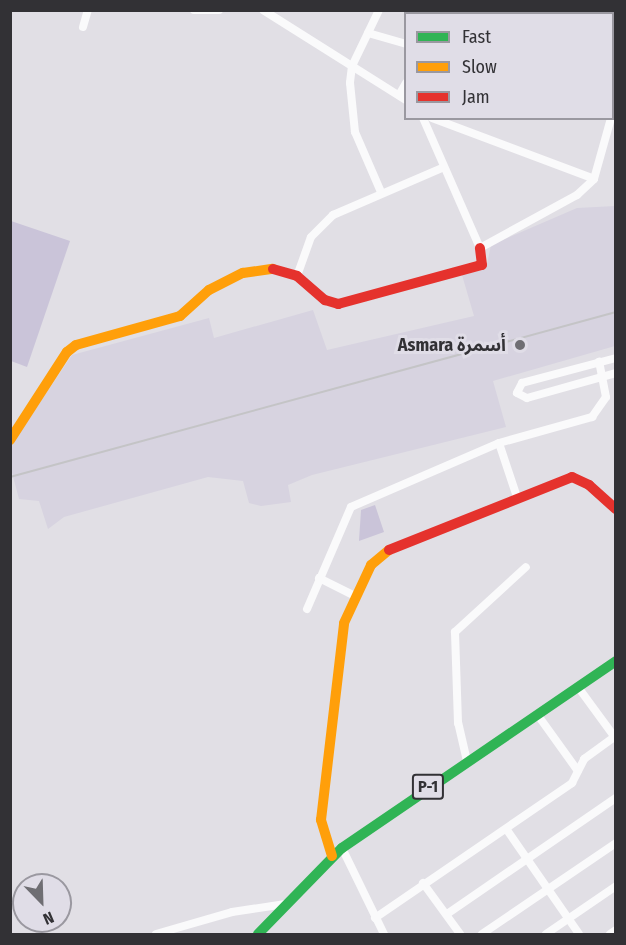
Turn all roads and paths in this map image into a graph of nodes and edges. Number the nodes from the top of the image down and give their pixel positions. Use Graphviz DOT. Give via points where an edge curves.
graph roads {
  1 [pos="87,10"];
  2 [pos="194,10"];
  3 [pos="219,10"];
  4 [pos="379,10"];
  5 [pos="264,11"];
  6 [pos="83,27"];
  7 [pos="368,33"];
  8 [pos="404,44"];
  9 [pos="352,66"];
  10 [pos="402,98"];
  11 [pos="424,120"];
  12 [pos="437,120"];
  13 [pos="610,120"];
  14 [pos="442,168"];
  15 [pos="594,179"];
  16 [pos="381,192"];
  17 [pos="480,248"];
  18 [pos="297,276"];
  19 [pos="615,358"];
  20 [pos="599,362"];
  21 [pos="615,373"];
  22 [pos="603,376"];
  23 [pos="10,440"];
  24 [pos="499,443"];
  25 [pos="516,496"];
  26 [pos="615,509"];
  27 [pos="526,567"];
  28 [pos="319,578"];
  29 [pos="355,596"];
  30 [pos="307,609"];
  31 [pos="615,661"];
  32 [pos="578,687"];
  33 [pos="537,714"];
  34 [pos="615,738"];
  35 [pos="467,761"];
  36 [pos="578,771"];
  37 [pos="615,798"];
  38 [pos="507,830"];
  39 [pos="615,843"];
  40 [pos="342,848"];
  41 [pos="332,856"];
  42 [pos="526,858"];
  43 [pos="423,883"];
  44 [pos="615,886"];
  45 [pos="548,889"];
  46 [pos="286,903"];
  47 [pos="447,914"];
  48 [pos="375,918"];
  49 [pos="568,919"];
  50 [pos="615,930"];
  51 [pos="156,934"];
  52 [pos="258,934"];
  53 [pos="384,934"];
  54 [pos="460,934"];
  55 [pos="482,934"];
  56 [pos="546,934"];
  57 [pos="579,934"];
  58 [pos="610,934"];
  1 -- 6 [label="street"];
  2 -- 3 [label="street"];
  4 -- 7 [label="street"];
  5 -- 9 [label="street"];
  7 -- 8 [label="street"];
  7 -- 9 [label="street"];
  9 -- 10 [label="street"];
  9 -- 16 [label="street" via="355,132"];
  11 -- 14 [label="street"];
  12 -- 15 [label="street"];
  13 -- 15 [label="street"];
  14 -- 16 [label="street"];
  14 -- 17 [label="street"];
  15 -- 17 [label="street" via="577,195"];
  16 -- 18 [label="street" via="322,224 311,237"];
  17 -- 18 [label="main road" via="482,265 338,304 326,300"];
  18 -- 23 [label="main road" via="279,268 243,273 209,290 180,316 76,345 67,352"];
  19 -- 20 [label="street"];
  20 -- 22 [label="street"];
  20 -- 22 [label="street" via="522,383 517,393 526,398"];
  21 -- 22 [label="street"];
  22 -- 24 [label="street" via="606,397 592,417"];
  24 -- 25 [label="street"];
  24 -- 28 [label="street" via="351,507"];
  25 -- 26 [label="main road" via="572,477 589,485"];
  25 -- 29 [label="main road" via="390,550 371,565"];
  27 -- 35 [label="street" via="455,632 458,723"];
  28 -- 29 [label="street"];
  28 -- 30 [label="street"];
  29 -- 41 [label="main road" via="344,623 321,820"];
  31 -- 32 [label="main road, P-1"];
  32 -- 33 [label="main road, P-1"];
  32 -- 34 [label="street"];
  33 -- 35 [label="main road, P-1"];
  33 -- 36 [label="street"];
  34 -- 36 [label="street" via="584,759"];
  35 -- 40 [label="main road, P-1"];
  36 -- 38 [label="street" via="572,783"];
  37 -- 42 [label="street"];
  38 -- 42 [label="street"];
  38 -- 43 [label="street"];
  39 -- 45 [label="street"];
  40 -- 41 [label="main road, P-1"];
  40 -- 48 [label="street"];
  41 -- 46 [label="main road, P-1"];
  42 -- 45 [label="street"];
  42 -- 47 [label="street"];
  43 -- 47 [label="street"];
  43 -- 48 [label="street"];
  44 -- 49 [label="street"];
  45 -- 49 [label="street"];
  45 -- 55 [label="street"];
  46 -- 51 [label="street" via="232,912"];
  46 -- 52 [label="main road, P-1"];
  47 -- 54 [label="street"];
  48 -- 53 [label="street"];
  49 -- 56 [label="street"];
  49 -- 57 [label="street"];
  50 -- 58 [label="street"];
}
